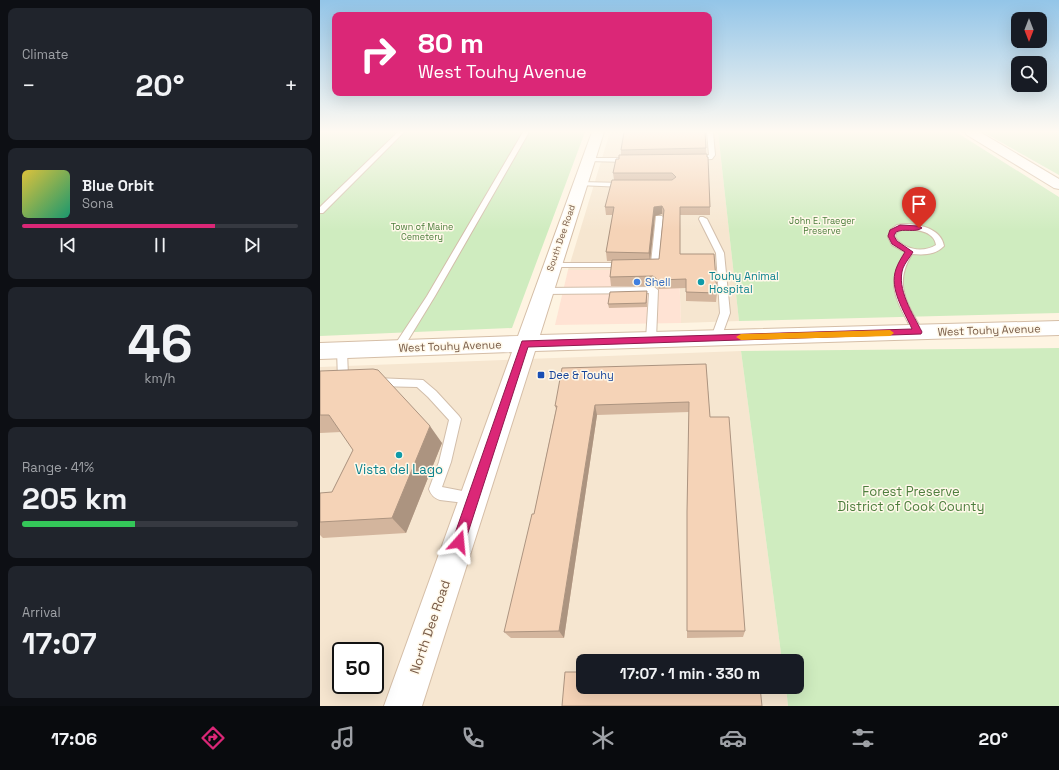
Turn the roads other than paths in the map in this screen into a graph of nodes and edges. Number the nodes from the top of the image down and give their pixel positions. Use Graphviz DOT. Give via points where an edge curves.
graph roads {
  1 [pos="367,165"];
  2 [pos="507,165"];
  3 [pos="586,165"];
  4 [pos="1026,165"];
  5 [pos="580,184"];
  6 [pos="634,185"];
  7 [pos="1059,185"];
  8 [pos="320,211"];
  9 [pos="659,218"];
  10 [pos="702,219"];
  11 [pos="909,252"];
  12 [pos="552,266"];
  13 [pos="543,292"];
  14 [pos="1059,328"];
  15 [pos="918,332"];
  16 [pos="716,338"];
  17 [pos="652,339"];
  18 [pos="525,344"];
  19 [pos="398,348"];
  20 [pos="342,350"];
  21 [pos="320,351"];
  22 [pos="473,498"];
  23 [pos="404,706"];
  1 -- 8 [label="lane"];
  2 -- 19 [label="lane"];
  3 -- 5 [label="main road, South Dee Road"];
  4 -- 7 [label="main road"];
  5 -- 6 [label="lane"];
  5 -- 12 [label="main road, South Dee Road"];
  9 -- 12 [label="lane" via="655,265"];
  10 -- 16 [label="lane" via="720,253 725,313"];
  11 -- 11 [label="lane" via="933,251 940,246 939,240 934,234 922,229 896,229 891,234 892,239"];
  11 -- 15 [label="lane" via="900,269 898,280 901,295"];
  12 -- 13 [label="main road, South Dee Road"];
  13 -- 17 [label="lane" via="654,290"];
  13 -- 18 [label="main road, South Dee Road"];
  14 -- 15 [label="main road, West Touhy Avenue"];
  15 -- 16 [label="main road, West Touhy Avenue"];
  16 -- 17 [label="main road, West Touhy Avenue"];
  17 -- 18 [label="main road, West Touhy Avenue"];
  18 -- 19 [label="main road, West Touhy Avenue"];
  18 -- 22 [label="main road, North Dee Road"];
  19 -- 20 [label="main road, West Touhy Avenue"];
  20 -- 21 [label="main road, West Touhy Avenue"];
  20 -- 22 [label="lane" via="343,380 419,384 455,419 445,462 435,489 440,494"];
  22 -- 23 [label="main road, North Dee Road"];
}
